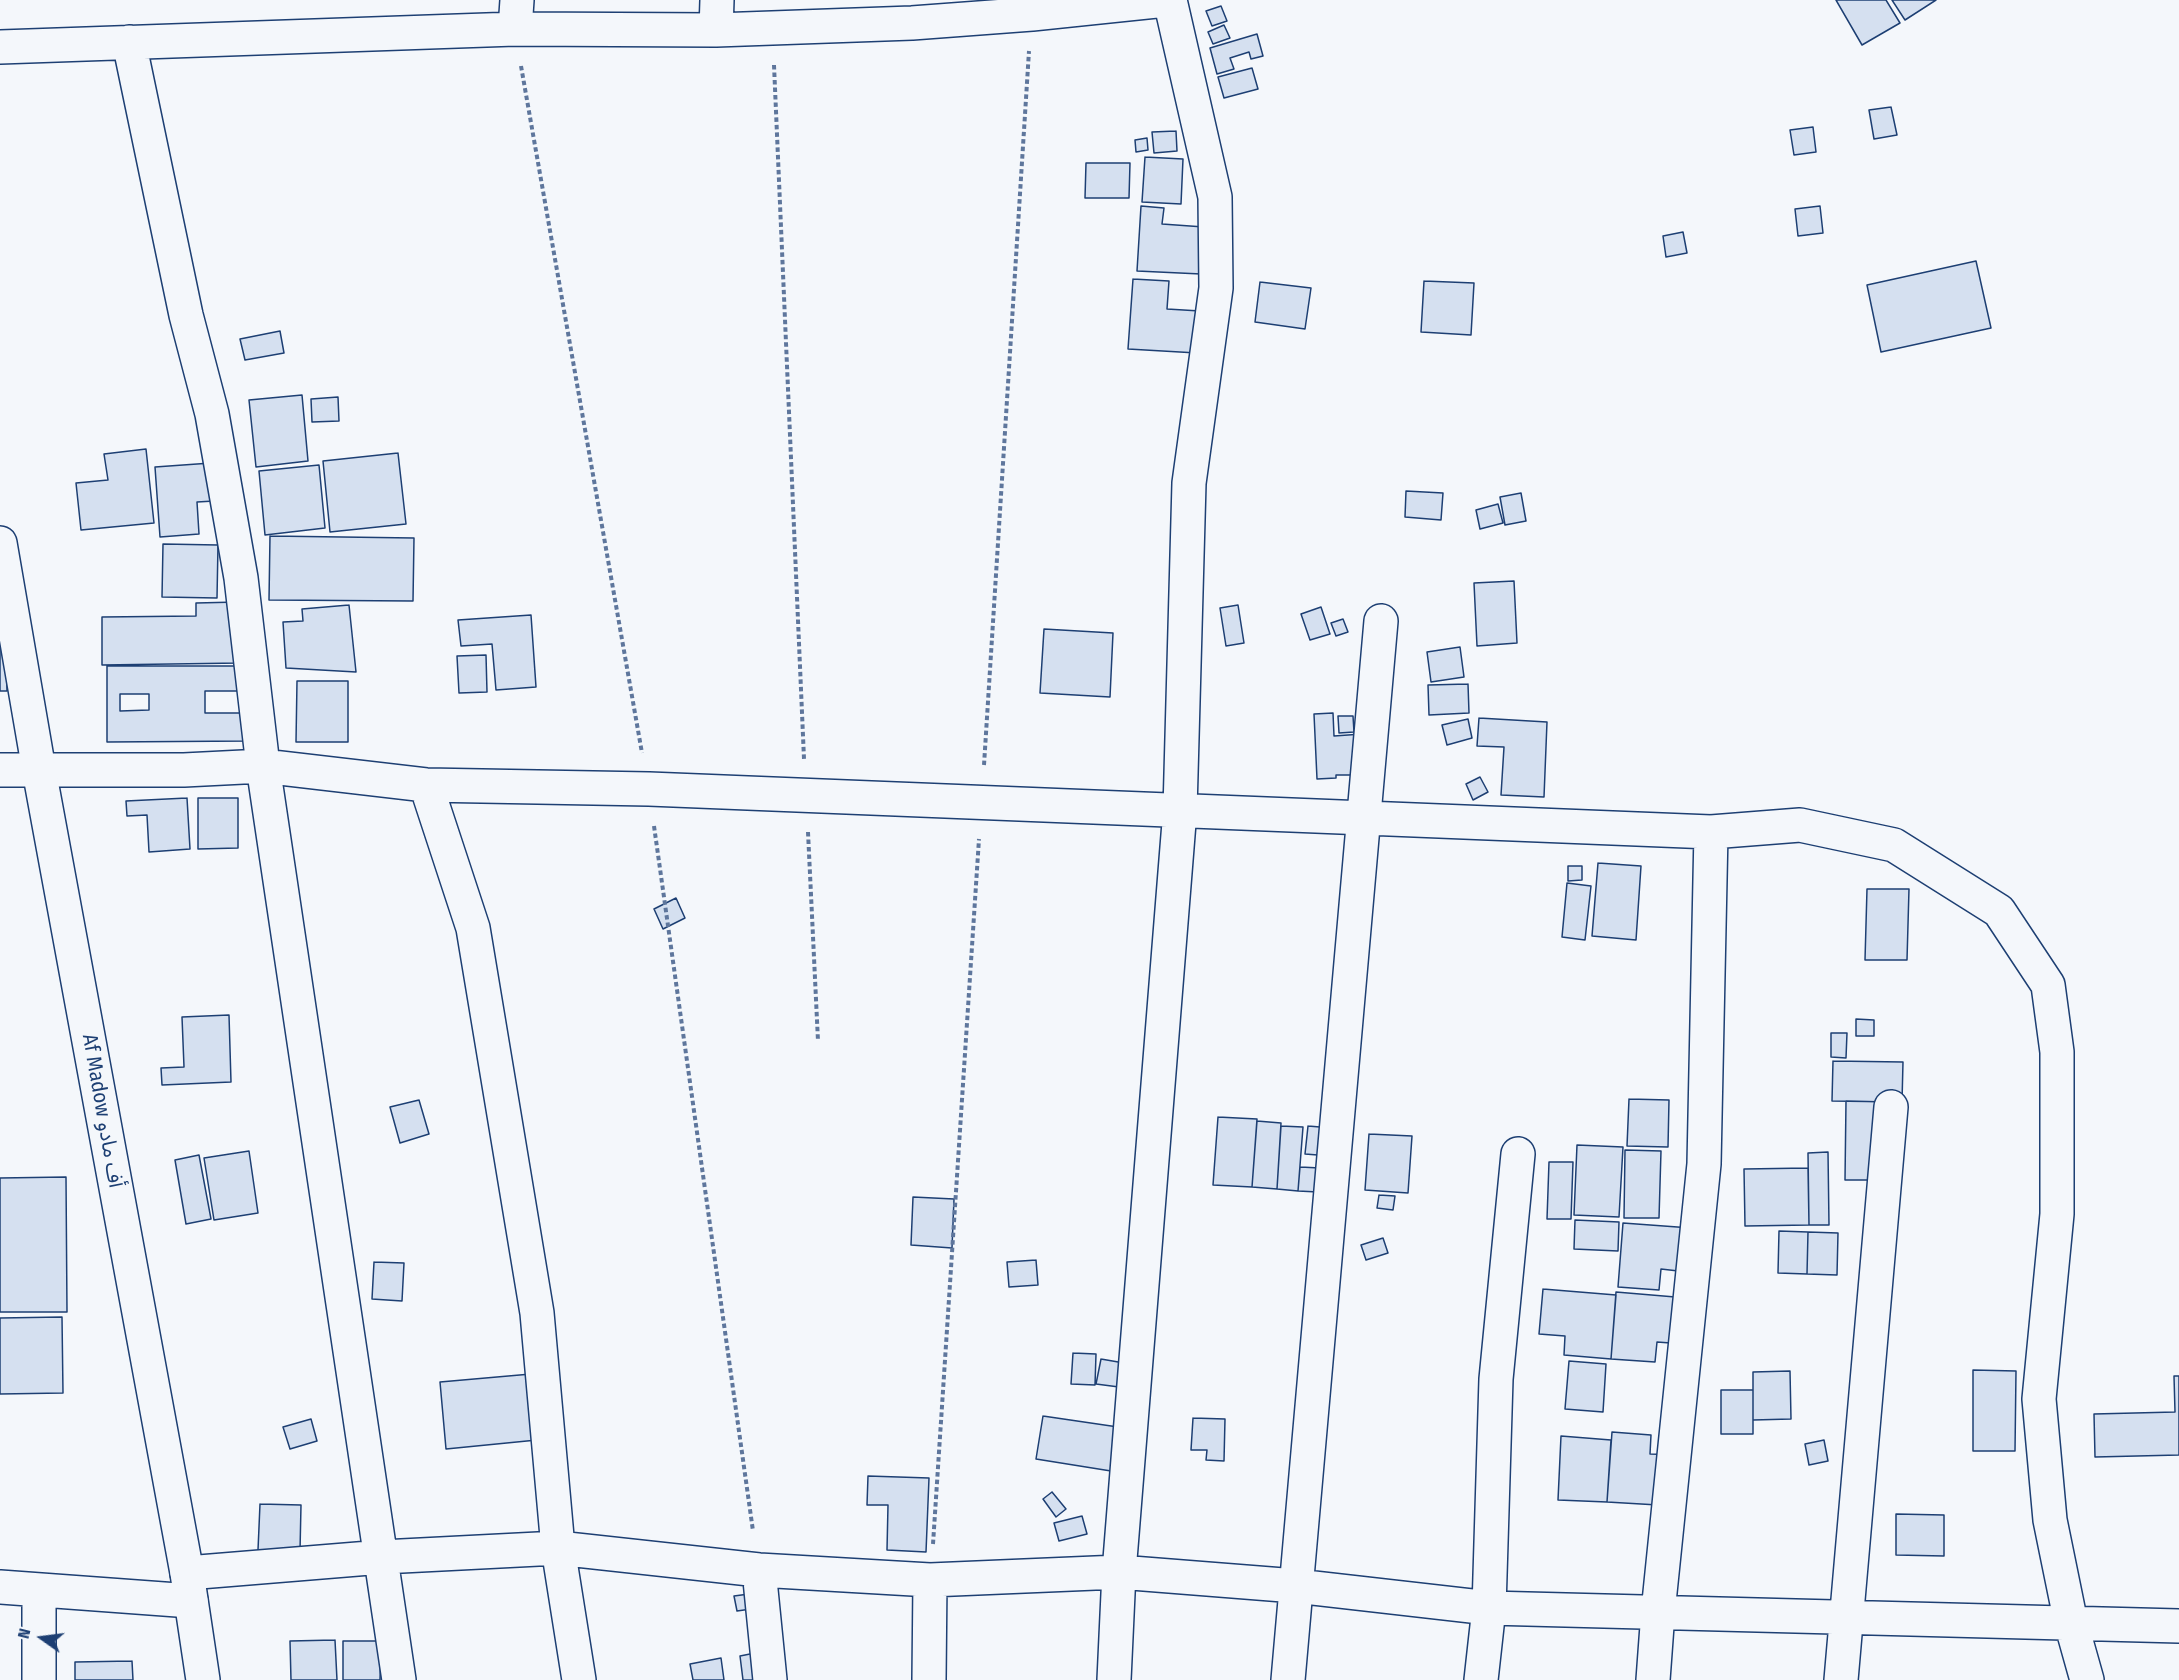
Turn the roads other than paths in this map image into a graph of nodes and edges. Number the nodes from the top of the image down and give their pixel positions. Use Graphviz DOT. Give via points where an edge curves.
graph roads {
  1 [pos="1168,0"];
  2 [pos="912,12"];
  3 [pos="516,14"];
  4 [pos="716,15"];
  5 [pos="129,42"];
  6 [pos="0,47"];
  7 [pos="0,543"];
  8 [pos="1381,621"];
  9 [pos="263,766"];
  10 [pos="0,770"];
  11 [pos="39,770"];
  12 [pos="426,785"];
  13 [pos="1180,810"];
  14 [pos="1363,819"];
  15 [pos="1711,832"];
  16 [pos="1892,1107"];
  17 [pos="1518,1154"];
  18 [pos="558,1548"];
  19 [pos="382,1557"];
  20 [pos="759,1570"];
  21 [pos="1119,1572"];
  22 [pos="930,1580"];
  23 [pos="1296,1586"];
  24 [pos="0,1587"];
  25 [pos="189,1587"];
  26 [pos="39,1590"];
  27 [pos="1489,1608"];
  28 [pos="1658,1612"];
  29 [pos="1846,1618"];
  30 [pos="2071,1623"];
  31 [pos="2179,1626"];
  32 [pos="39,1680"];
  33 [pos="203,1680"];
  34 [pos="399,1680"];
  35 [pos="579,1680"];
  36 [pos="770,1680"];
  37 [pos="929,1680"];
  38 [pos="1114,1680"];
  39 [pos="1288,1680"];
  40 [pos="1481,1680"];
  41 [pos="1653,1680"];
  42 [pos="1841,1680"];
  43 [pos="2087,1680"];
  1 -- 2 [label="street" via="1032,14"];
  1 -- 13 [label="street" via="1215,197 1216,288 1189,483"];
  2 -- 4 [label="street" via="773,28"];
  3 -- 4 [label="street"];
  3 -- 5 [label="street"];
  5 -- 6 [label="street"];
  5 -- 9 [label="street" via="186,315 212,414 241,578"];
  7 -- 11 [label="street, Af Madow أف مادو"];
  8 -- 14 [label="street"];
  9 -- 11 [label="street"];
  9 -- 12 [label="street"];
  9 -- 19 [label="street"];
  10 -- 11 [label="street"];
  11 -- 25 [label="street, Af Madow أف مادو"];
  12 -- 13 [label="street" via="649,789"];
  12 -- 18 [label="street" via="475,939 537,1312"];
  13 -- 14 [label="street"];
  13 -- 21 [label="street"];
  14 -- 15 [label="street"];
  14 -- 23 [label="street"];
  15 -- 28 [label="street" via="1704,1164"];
  15 -- 30 [label="street" via="1800,825 1894,845 1999,911 2048,985 2057,1052 2057,1214 2039,1399 2050,1520"];
  16 -- 29 [label="street"];
  17 -- 27 [label="street" via="1496,1379"];
  18 -- 19 [label="street"];
  18 -- 20 [label="street"];
  18 -- 35 [label="street"];
  19 -- 25 [label="street"];
  19 -- 34 [label="street"];
  20 -- 22 [label="street"];
  20 -- 36 [label="street"];
  21 -- 22 [label="street"];
  21 -- 23 [label="street"];
  21 -- 38 [label="street"];
  22 -- 37 [label="street"];
  23 -- 27 [label="street"];
  23 -- 39 [label="street"];
  24 -- 26 [label="street"];
  25 -- 26 [label="street"];
  25 -- 33 [label="street, Af Madow أف مادو"];
  26 -- 32 [label="street"];
  27 -- 28 [label="street"];
  27 -- 40 [label="street"];
  28 -- 29 [label="street"];
  28 -- 41 [label="street"];
  29 -- 30 [label="street"];
  29 -- 42 [label="street"];
  30 -- 31 [label="street"];
  30 -- 43 [label="street"];
}
